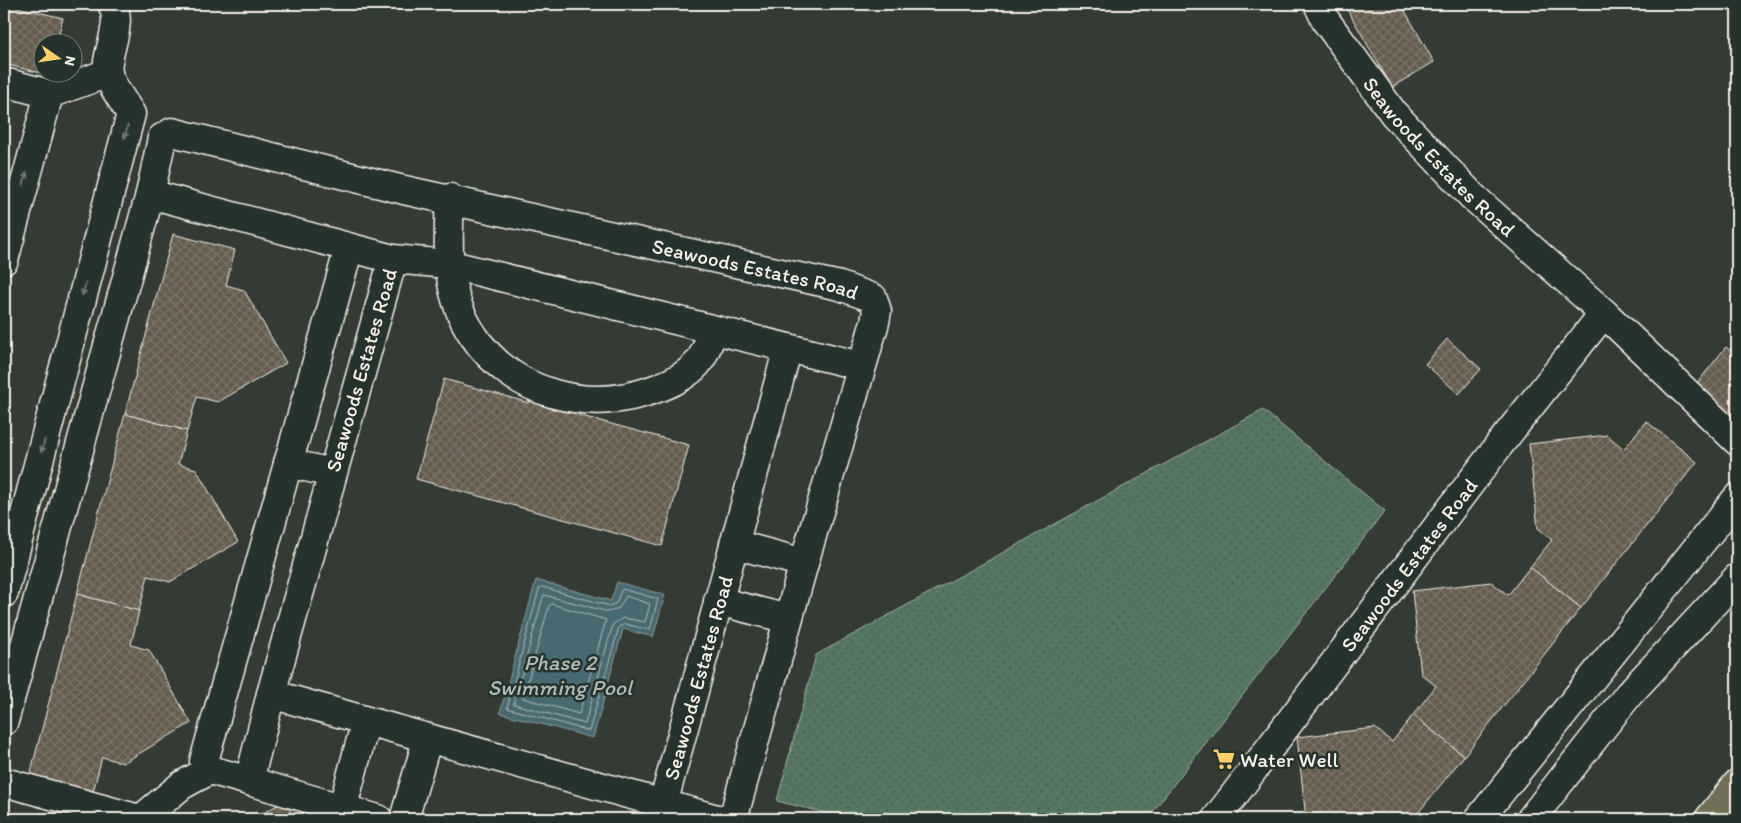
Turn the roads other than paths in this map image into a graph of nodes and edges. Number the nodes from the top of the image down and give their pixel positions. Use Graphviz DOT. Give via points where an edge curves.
graph roads {
  1 [pos="112,4"];
  2 [pos="1318,4"];
  3 [pos="108,72"];
  4 [pos="4,82"];
  5 [pos="49,94"];
  6 [pos="150,194"];
  7 [pos="450,198"];
  8 [pos="349,248"];
  9 [pos="393,259"];
  10 [pos="4,260"];
  11 [pos="448,264"];
  12 [pos="1604,314"];
  13 [pos="714,330"];
  14 [pos="788,348"];
  15 [pos="861,366"];
  16 [pos="1737,441"];
  17 [pos="288,463"];
  18 [pos="332,473"];
  19 [pos="1737,498"];
  20 [pos="734,544"];
  21 [pos="804,563"];
  22 [pos="1737,578"];
  23 [pos="4,593"];
  24 [pos="718,601"];
  25 [pos="788,619"];
  26 [pos="271,694"];
  27 [pos="366,720"];
  28 [pos="4,721"];
  29 [pos="428,738"];
  30 [pos="210,770"];
  31 [pos="249,781"];
  32 [pos="4,782"];
  33 [pos="1737,784"];
  34 [pos="663,804"];
  35 [pos="342,810"];
  36 [pos="140,819"];
  37 [pos="378,819"];
  38 [pos="404,819"];
  39 [pos="717,819"];
  40 [pos="733,819"];
  41 [pos="1216,819"];
  42 [pos="1479,819"];
  43 [pos="1531,819"];
  44 [pos="1709,819"];
  1 -- 3 [label="street" via="115,32"];
  2 -- 12 [label="street, Seawoods Estates Road" via="1326,21 1394,114 1472,196"];
  3 -- 5 [label="street"];
  3 -- 23 [label="street, one-way" via="131,114"];
  4 -- 5 [label="street"];
  10 -- 5 [label="street, one-way"];
  6 -- 7 [label="street, Seawoods Estates Road" via="162,138 172,132 404,190"];
  6 -- 8 [label="street, Seawoods Estates Road"];
  6 -- 28 [label="street, Seawoods Estates Road"];
  7 -- 11 [label="street"];
  7 -- 15 [label="street, Seawoods Estates Road" via="840,286 873,298 876,322"];
  8 -- 9 [label="street, Seawoods Estates Road"];
  8 -- 17 [label="street"];
  9 -- 11 [label="street"];
  9 -- 18 [label="street, Seawoods Estates Road"];
  11 -- 13 [label="street"];
  11 -- 13 [label="street" via="456,302 472,335 496,362 527,383 560,396 596,401 633,397 667,384 698,364"];
  12 -- 16 [label="street, Seawoods Estates Road"];
  12 -- 41 [label="street, Seawoods Estates Road" via="1494,452"];
  13 -- 14 [label="street"];
  14 -- 15 [label="street"];
  14 -- 20 [label="street, Seawoods Estates Road"];
  15 -- 21 [label="street, Seawoods Estates Road"];
  17 -- 18 [label="street"];
  17 -- 30 [label="street" via="204,761"];
  18 -- 26 [label="street, Seawoods Estates Road"];
  19 -- 42 [label="street"];
  20 -- 21 [label="street"];
  20 -- 24 [label="street, Seawoods Estates Road"];
  21 -- 25 [label="street, Seawoods Estates Road"];
  22 -- 43 [label="street" via="1629,694"];
  24 -- 25 [label="street"];
  24 -- 34 [label="street, Seawoods Estates Road"];
  25 -- 40 [label="street, Seawoods Estates Road"];
  26 -- 27 [label="street, Seawoods Estates Road"];
  26 -- 31 [label="street, Seawoods Estates Road"];
  27 -- 29 [label="street, Seawoods Estates Road"];
  27 -- 35 [label="street"];
  29 -- 34 [label="street, Seawoods Estates Road"];
  29 -- 38 [label="street"];
  30 -- 31 [label="street"];
  30 -- 36 [label="street" via="182,785"];
  31 -- 35 [label="street"];
  32 -- 36 [label="street"];
  33 -- 44 [label="main road"];
  34 -- 39 [label="street, Seawoods Estates Road"];
  35 -- 37 [label="street"];
}
